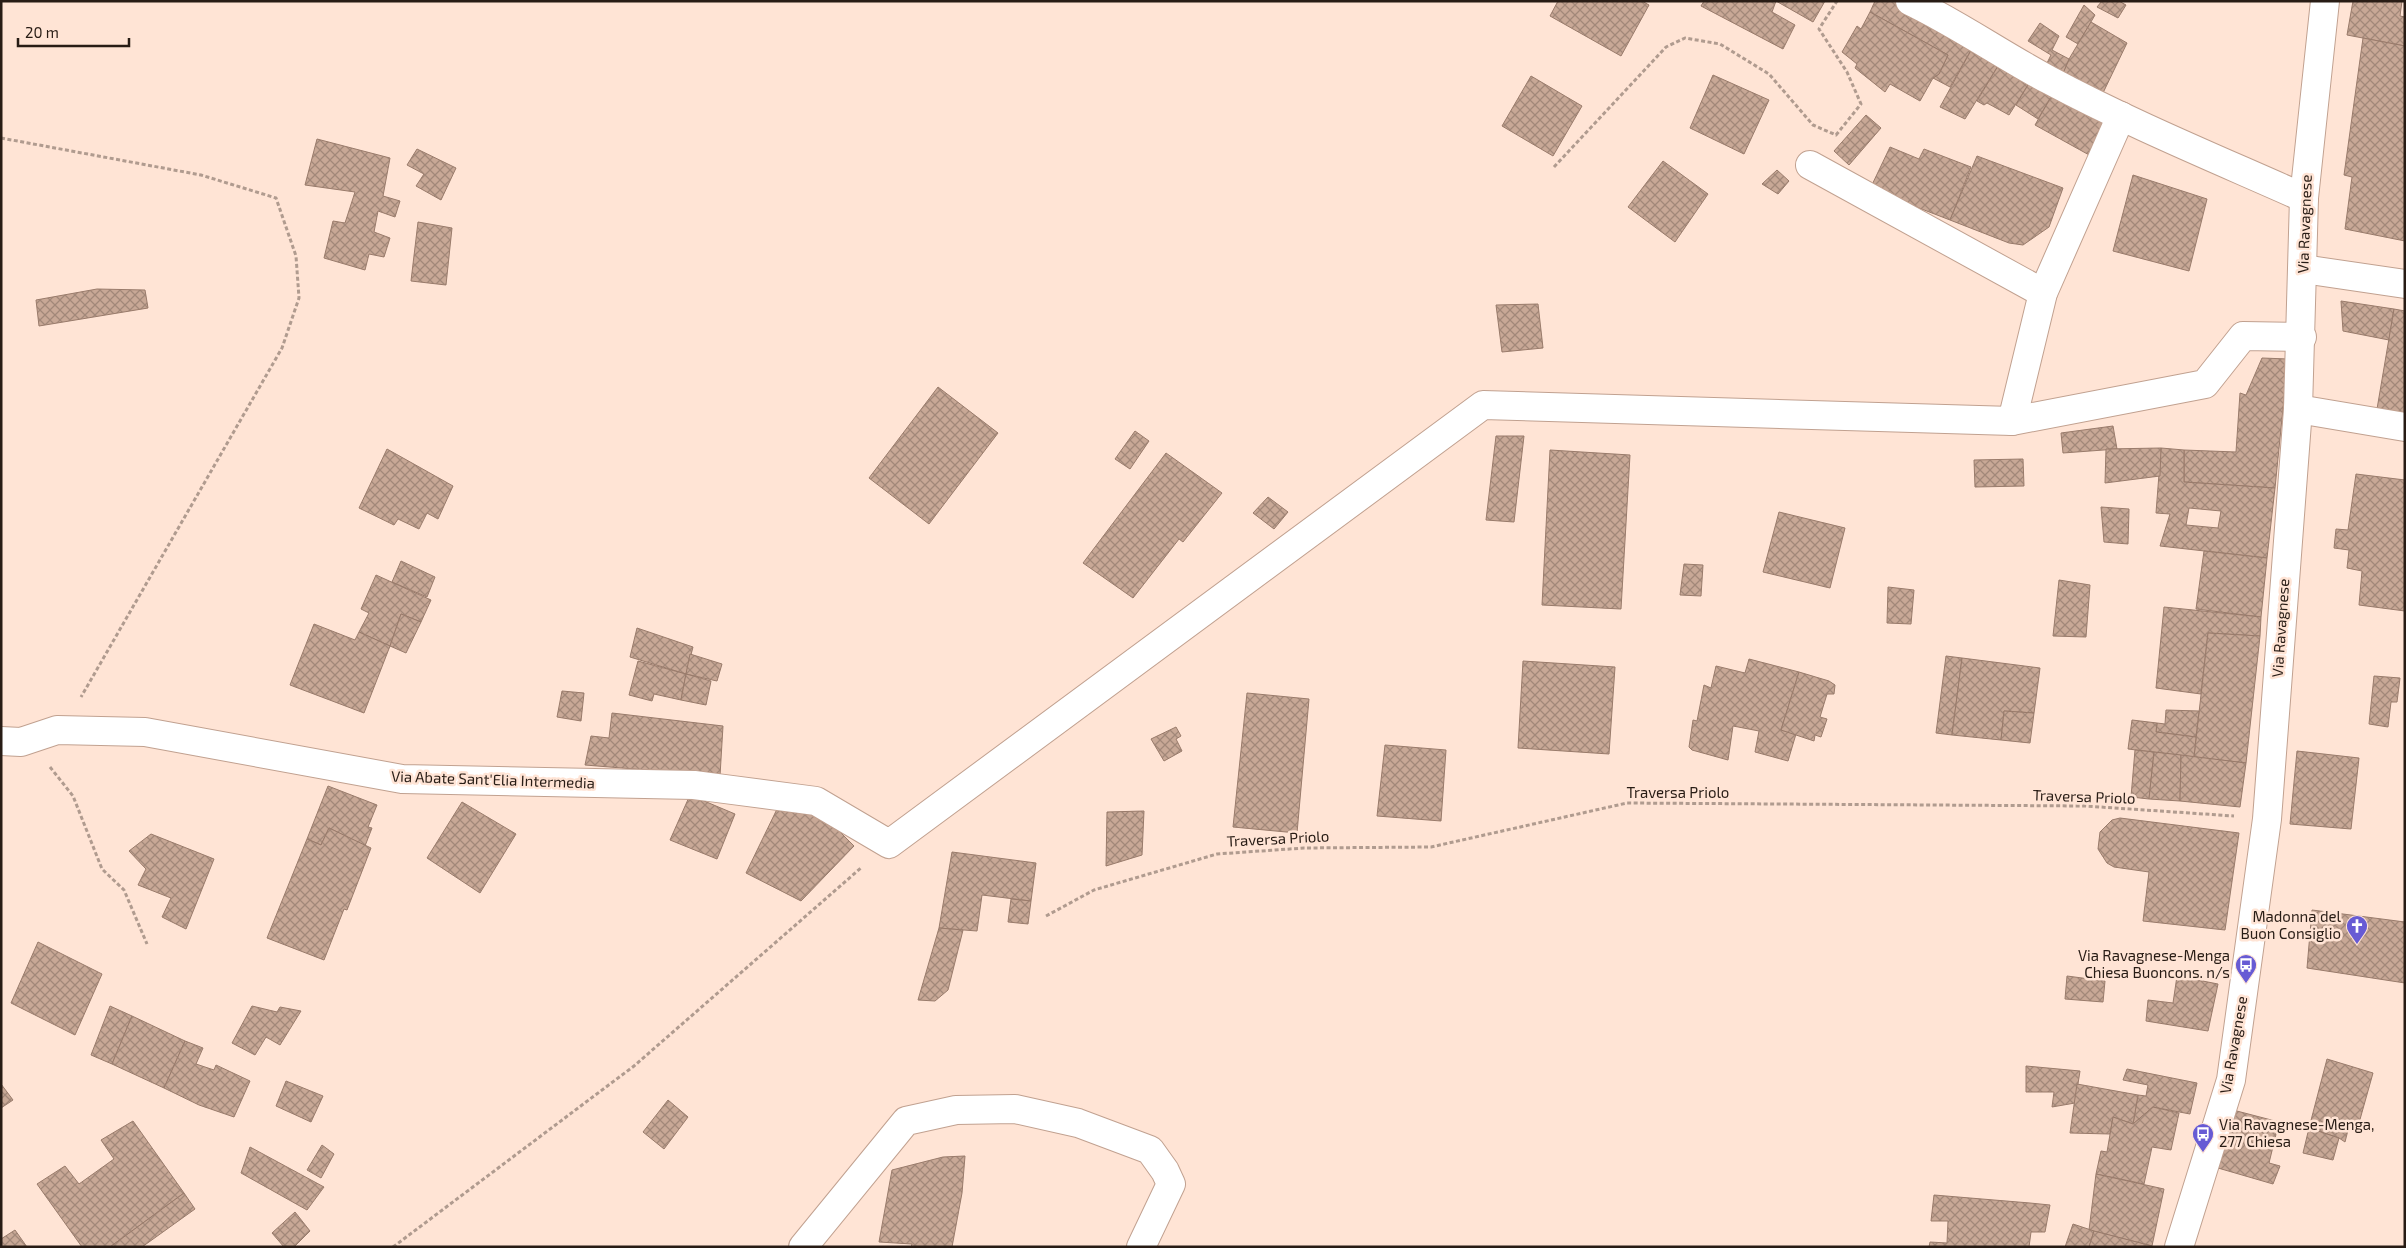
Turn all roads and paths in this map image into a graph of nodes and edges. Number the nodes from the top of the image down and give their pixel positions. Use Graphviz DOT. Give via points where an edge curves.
graph roads {
  1 [pos="1837,1"];
  2 [pos="1910,1"];
  3 [pos="2325,1"];
  4 [pos="2121,116"];
  5 [pos="1,138"];
  6 [pos="1810,165"];
  7 [pos="1554,167"];
  8 [pos="2304,198"];
  9 [pos="2303,269"];
  10 [pos="2405,284"];
  11 [pos="2043,293"];
  12 [pos="2302,337"];
  13 [pos="2298,409"];
  14 [pos="2012,421"];
  15 [pos="2405,427"];
  16 [pos="57,730"];
  17 [pos="11,742"];
  18 [pos="2267,819"];
  19 [pos="889,844"];
  20 [pos="1046,916"];
  21 [pos="147,944"];
  22 [pos="394,1247"];
  23 [pos="804,1247"];
  24 [pos="1141,1247"];
  25 [pos="2179,1247"];
  1 -- 7 [label="path" via="1819,29 1847,72 1861,104 1836,135 1813,124 1768,74 1720,44 1685,38 1666,47"];
  2 -- 4 [label="street" via="2048,80"];
  3 -- 8 [label="street, Via Ravagnese"];
  4 -- 8 [label="street"];
  4 -- 11 [label="street"];
  5 -- 16 [label="path" via="201,175 276,198 296,256 299,298 282,348 81,697"];
  6 -- 11 [label="street"];
  8 -- 9 [label="street, Via Ravagnese"];
  9 -- 10 [label="street"];
  9 -- 12 [label="street, Via Ravagnese"];
  11 -- 14 [label="street"];
  12 -- 13 [label="street, Via Ravagnese"];
  12 -- 14 [label="street" via="2243,336 2205,384"];
  13 -- 15 [label="street"];
  13 -- 18 [label="street, Via Ravagnese"];
  14 -- 19 [label="street" via="1482,405"];
  16 -- 17 [label="street, Via Abate Sant'Elia Intermedia"];
  16 -- 19 [label="street, Via Abate Sant'Elia Intermedia" via="145,732 402,780 694,785 816,801"];
  17 -- 21 [label="path" via="54,771 73,796 102,869 124,890"];
  18 -- 20 [label="path, Traversa Priolo" via="2085,806 1627,803 1431,847 1304,848 1217,854 1094,890"];
  18 -- 25 [label="street, Via Ravagnese" via="2231,1080"];
  19 -- 22 [label="path" via="634,1066"];
  23 -- 24 [label="street" via="906,1121 956,1110 1015,1109 1078,1123 1150,1150 1171,1184"];
}
